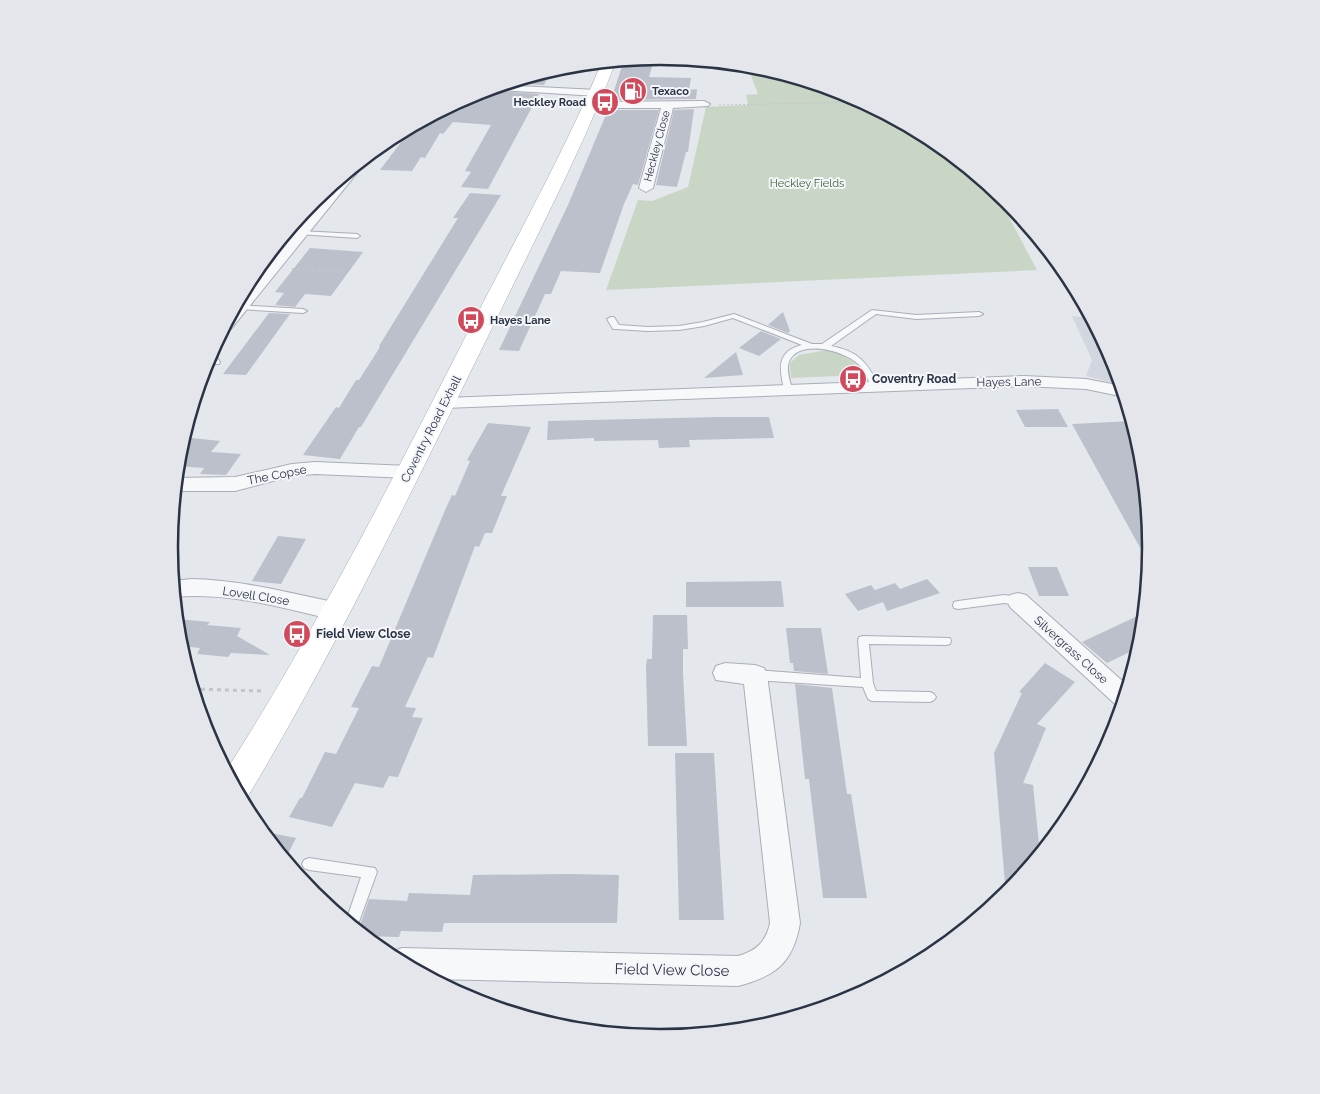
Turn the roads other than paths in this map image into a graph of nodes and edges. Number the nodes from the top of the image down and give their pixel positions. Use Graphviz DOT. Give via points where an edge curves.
graph roads {
  1 [pos="606,68"];
  2 [pos="508,90"];
  3 [pos="594,99"];
  4 [pos="668,104"];
  5 [pos="704,104"];
  6 [pos="646,188"];
  7 [pos="306,220"];
  8 [pos="357,236"];
  9 [pos="292,237"];
  10 [pos="289,240"];
  11 [pos="288,241"];
  12 [pos="249,296"];
  13 [pos="242,307"];
  14 [pos="303,311"];
  15 [pos="979,314"];
  16 [pos="610,319"];
  17 [pos="825,346"];
  18 [pos="813,347"];
  19 [pos="875,386"];
  20 [pos="788,389"];
  21 [pos="1115,390"];
  22 [pos="445,403"];
  23 [pos="409,472"];
  24 [pos="182,485"];
  25 [pos="180,588"];
  26 [pos="1018,601"];
  27 [pos="958,605"];
  28 [pos="338,612"];
  29 [pos="946,641"];
  30 [pos="725,672"];
  31 [pos="755,674"];
  32 [pos="867,682"];
  33 [pos="1119,693"];
  34 [pos="930,698"];
  35 [pos="239,780"];
  36 [pos="308,864"];
  37 [pos="354,919"];
  38 [pos="418,963"];
  1 -- 3 [label="main road, Coventry Road Exhall"];
  2 -- 3 [label="street"];
  3 -- 4 [label="street"];
  3 -- 22 [label="main road, Coventry Road Exhall" via="553,191"];
  4 -- 5 [label="street"];
  4 -- 6 [label="street, Heckley Close"];
  7 -- 9 [label="street"];
  8 -- 10 [label="lane"];
  11 -- 12 [label="street"];
  13 -- 14 [label="lane"];
  15 -- 17 [label="lane" via="916,317 875,312"];
  16 -- 18 [label="lane" via="616,327 659,330 702,325 734,316"];
  17 -- 18 [label="lane"];
  17 -- 19 [label="lane" via="840,348 862,362"];
  18 -- 20 [label="lane" via="797,350 785,360"];
  19 -- 20 [label="street, Hayes Lane"];
  19 -- 21 [label="street, Hayes Lane" via="1055,381"];
  20 -- 22 [label="street, Hayes Lane"];
  22 -- 23 [label="main road, Coventry Road Exhall"];
  23 -- 24 [label="street, The Copse" via="315,468 292,470 235,484"];
  23 -- 28 [label="main road, Coventry Road Exhall"];
  25 -- 28 [label="street, Lovell Close" via="250,593"];
  26 -- 27 [label="lane" via="1004,599"];
  26 -- 33 [label="street, Silvergrass Close"];
  28 -- 35 [label="main road, Coventry Road Exhall"];
  29 -- 32 [label="lane" via="863,640"];
  30 -- 31 [label="street"];
  31 -- 32 [label="lane"];
  31 -- 38 [label="street, Field View Close" via="785,923 777,950 766,960 753,968 738,971"];
  32 -- 34 [label="lane" via="872,696"];
  36 -- 37 [label="lane" via="370,872"];
}
